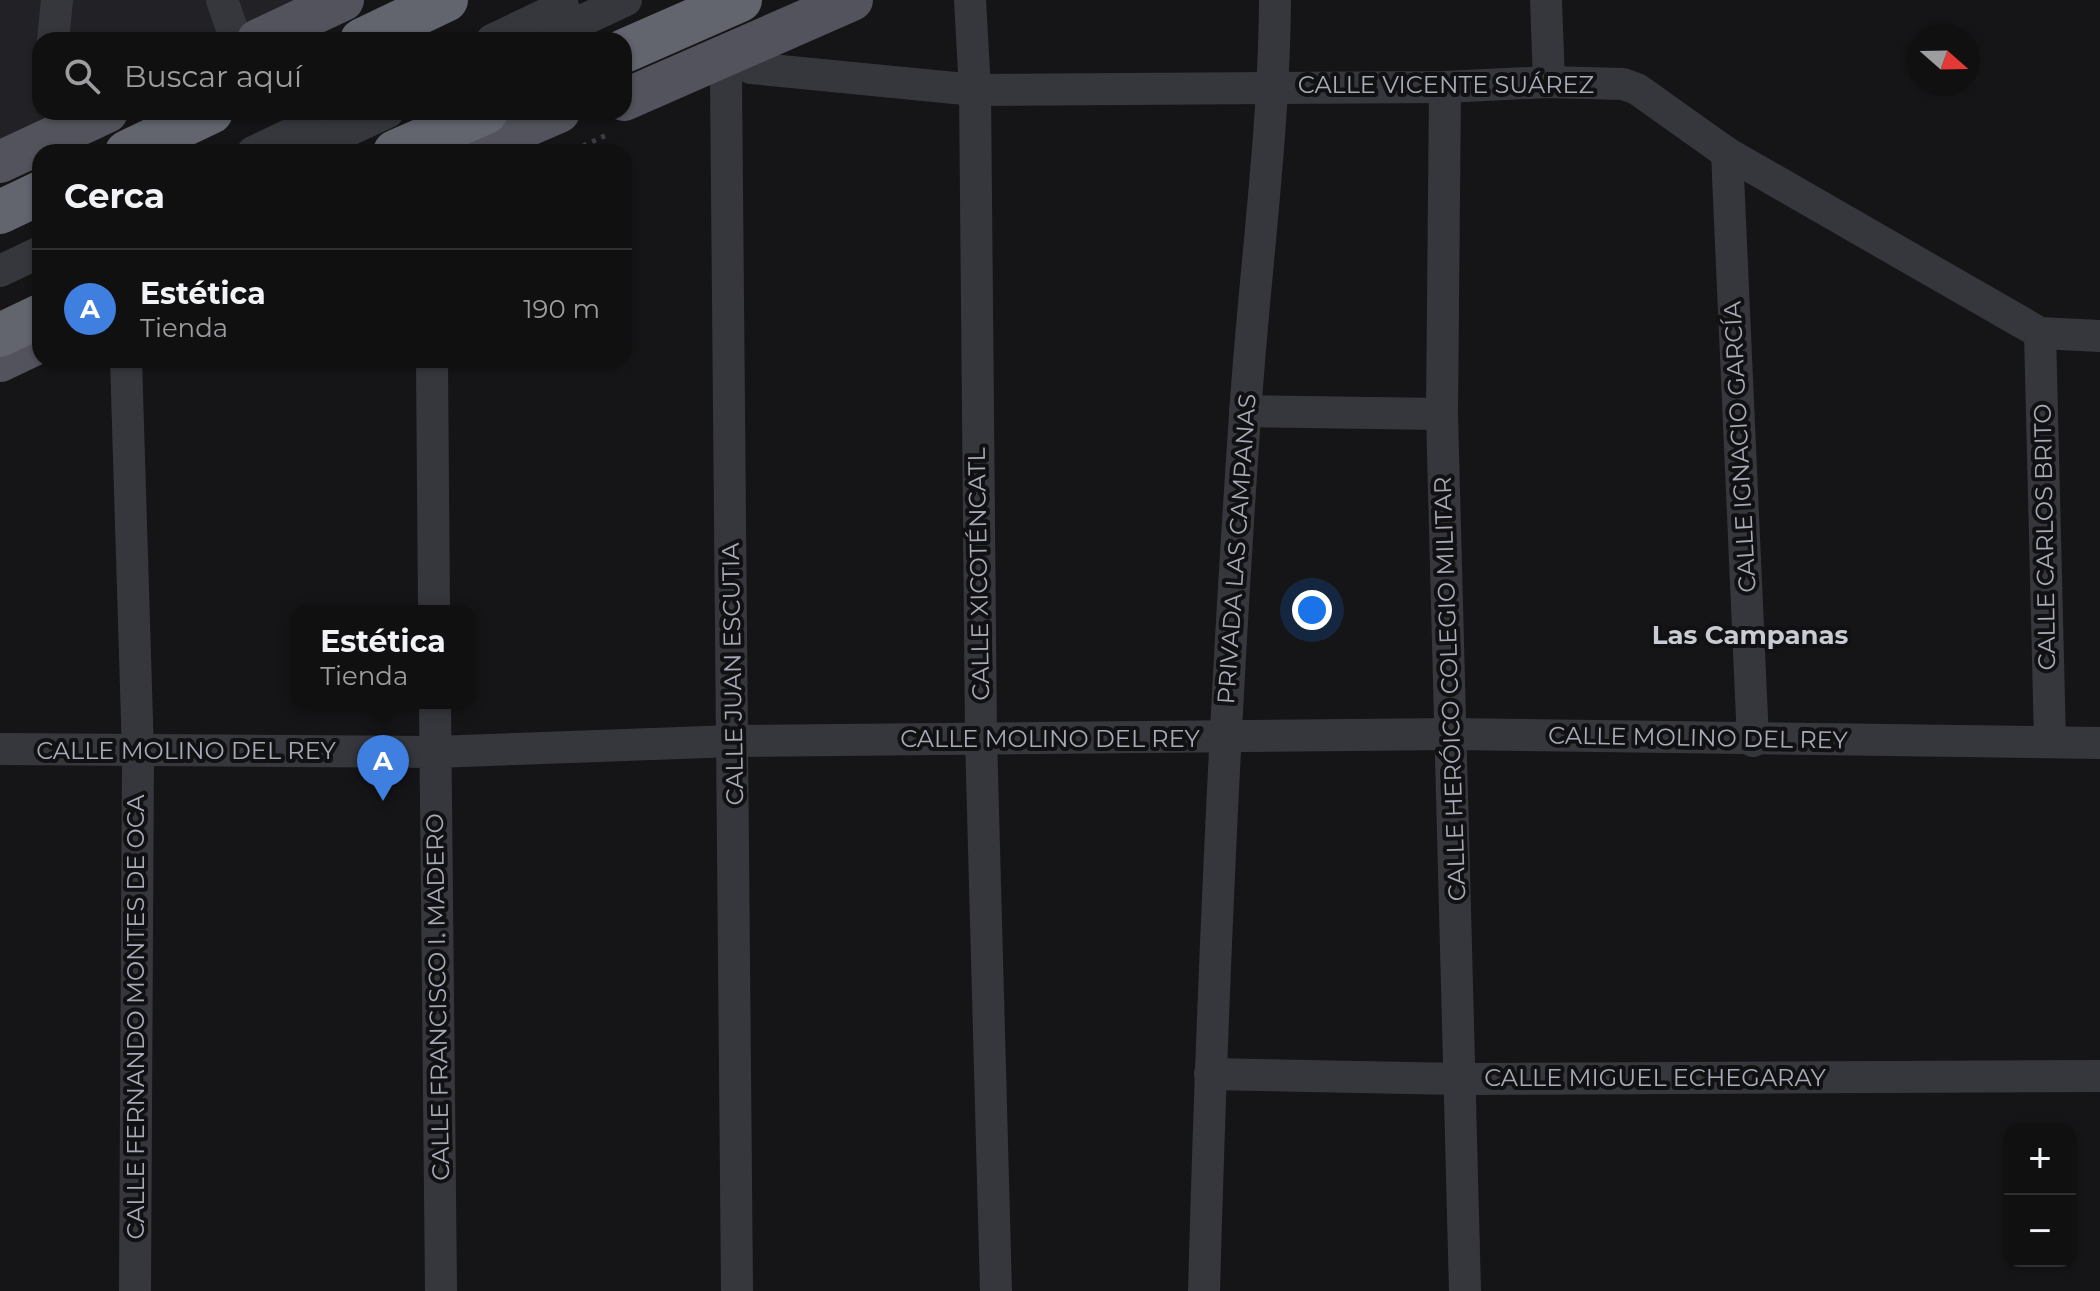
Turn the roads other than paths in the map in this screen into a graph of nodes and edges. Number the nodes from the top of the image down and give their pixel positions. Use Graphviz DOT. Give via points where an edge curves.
graph roads {
  1 [pos="57,0"];
  2 [pos="222,0"];
  3 [pos="343,0"];
  4 [pos="446,0"];
  5 [pos="577,0"];
  6 [pos="626,0"];
  7 [pos="740,0"];
  8 [pos="784,0"];
  9 [pos="852,0"];
  10 [pos="970,0"];
  11 [pos="1275,0"];
  12 [pos="1546,0"];
  13 [pos="54,32"];
  14 [pos="233,32"];
  15 [pos="275,32"];
  16 [pos="379,32"];
  17 [pos="509,32"];
  18 [pos="558,32"];
  19 [pos="632,47"];
  20 [pos="723,57"];
  21 [pos="632,80"];
  22 [pos="1549,82"];
  23 [pos="1275,85"];
  24 [pos="1445,87"];
  25 [pos="975,90"];
  26 [pos="632,97"];
  27 [pos="90,120"];
  28 [pos="194,120"];
  29 [pos="321,120"];
  30 [pos="371,120"];
  31 [pos="539,120"];
  32 [pos="566,120"];
  33 [pos="490,139"];
  34 [pos="39,144"];
  35 [pos="144,144"];
  36 [pos="270,144"];
  37 [pos="319,144"];
  38 [pos="453,144"];
  39 [pos="32,147"];
  40 [pos="1727,153"];
  41 [pos="0,162"];
  42 [pos="32,197"];
  43 [pos="0,212"];
  44 [pos="32,256"];
  45 [pos="0,271"];
  46 [pos="32,279"];
  47 [pos="0,294"];
  48 [pos="32,320"];
  49 [pos="2040,333"];
  50 [pos="0,335"];
  51 [pos="2100,336"];
  52 [pos="32,346"];
  53 [pos="0,361"];
  54 [pos="32,363"];
  55 [pos="126,368"];
  56 [pos="432,368"];
  57 [pos="0,377"];
  58 [pos="1245,411"];
  59 [pos="1442,414"];
  60 [pos="434,605"];
  61 [pos="435,709"];
  62 [pos="1452,734"];
  63 [pos="981,737"];
  64 [pos="1225,738"];
  65 [pos="734,741"];
  66 [pos="1753,741"];
  67 [pos="2050,741"];
  68 [pos="2100,743"];
  69 [pos="0,749"];
  70 [pos="435,752"];
  71 [pos="138,753"];
  72 [pos="1210,1074"];
  73 [pos="2100,1076"];
  74 [pos="1460,1079"];
  75 [pos="135,1291"];
  76 [pos="441,1291"];
  77 [pos="737,1291"];
  78 [pos="996,1291"];
  79 [pos="1204,1291"];
  80 [pos="1465,1291"];
  1 -- 13 [label="street"];
  2 -- 14 [label="street"];
  3 -- 15 [label="main road"];
  4 -- 16 [label="highway"];
  5 -- 17 [label="street"];
  6 -- 18 [label="street"];
  7 -- 19 [label="highway"];
  8 -- 21 [label="main road" via="710,46"];
  9 -- 20 [label="main road"];
  10 -- 25 [label="street, CALLE XICOTÉNCATL"];
  11 -- 23 [label="street, PRIVADA LAS CAMPANAS"];
  12 -- 22 [label="street"];
  20 -- 25 [label="street, CALLE VICENTE SUÁREZ" via="751,68"];
  20 -- 26 [label="main road"];
  20 -- 65 [label="street, CALLE JUAN ESCUTIA"];
  22 -- 24 [label="street, CALLE VICENTE SUÁREZ"];
  22 -- 40 [label="street, CALLE VICENTE SUÁREZ" via="1637,89"];
  23 -- 24 [label="street, CALLE VICENTE SUÁREZ"];
  23 -- 25 [label="street, CALLE VICENTE SUÁREZ"];
  23 -- 58 [label="street, PRIVADA LAS CAMPANAS"];
  24 -- 59 [label="street, CALLE HERÓICO COLEGIO MILITAR"];
  25 -- 63 [label="street, CALLE XICOTÉNCATL"];
  27 -- 34 [label="main road"];
  28 -- 35 [label="highway"];
  29 -- 36 [label="street"];
  30 -- 37 [label="street"];
  31 -- 33 [label="main road"];
  32 -- 33 [label="main road"];
  33 -- 38 [label="highway"];
  39 -- 41 [label="main road"];
  40 -- 49 [label="street, CALLE VICENTE SUÁREZ"];
  40 -- 66 [label="street, CALLE IGNACIO GARCÍA"];
  42 -- 43 [label="highway"];
  44 -- 45 [label="street"];
  46 -- 47 [label="street"];
  48 -- 50 [label="highway"];
  49 -- 51 [label="street, CALLE VICENTE SUÁREZ"];
  49 -- 67 [label="street, CALLE CARLOS BRITO"];
  52 -- 53 [label="main road"];
  54 -- 57 [label="main road"];
  55 -- 71 [label="street, CALLE FERNANDO MONTES DE OCA"];
  56 -- 60 [label="street"];
  58 -- 59 [label="street"];
  58 -- 64 [label="street, PRIVADA LAS CAMPANAS"];
  59 -- 62 [label="street, CALLE HERÓICO COLEGIO MILITAR"];
  61 -- 70 [label="street, CALLE FRANCISCO I. MADERO"];
  62 -- 64 [label="street, CALLE MOLINO DEL REY"];
  62 -- 66 [label="street, CALLE MOLINO DEL REY"];
  62 -- 74 [label="street, CALLE HERÓICO COLEGIO MILITAR"];
  63 -- 64 [label="street, CALLE MOLINO DEL REY"];
  63 -- 65 [label="street, CALLE MOLINO DEL REY"];
  63 -- 78 [label="street, CALLE XICOTÉNCATL"];
  64 -- 72 [label="street, PRIVADA LAS CAMPANAS"];
  65 -- 70 [label="street, CALLE MOLINO DEL REY"];
  65 -- 77 [label="street, CALLE JUAN ESCUTIA"];
  66 -- 67 [label="street, CALLE MOLINO DEL REY"];
  67 -- 68 [label="street, CALLE MOLINO DEL REY"];
  69 -- 71 [label="street, CALLE MOLINO DEL REY"];
  70 -- 71 [label="street, CALLE MOLINO DEL REY"];
  70 -- 76 [label="street, CALLE FRANCISCO I. MADERO"];
  71 -- 75 [label="street, CALLE FERNANDO MONTES DE OCA"];
  72 -- 74 [label="street, CALLE MIGUEL ECHEGARAY"];
  72 -- 79 [label="street, PRIVADA LAS CAMPANAS"];
  73 -- 74 [label="street, CALLE MIGUEL ECHEGARAY"];
  74 -- 80 [label="street, CALLE HERÓICO COLEGIO MILITAR"];
}
